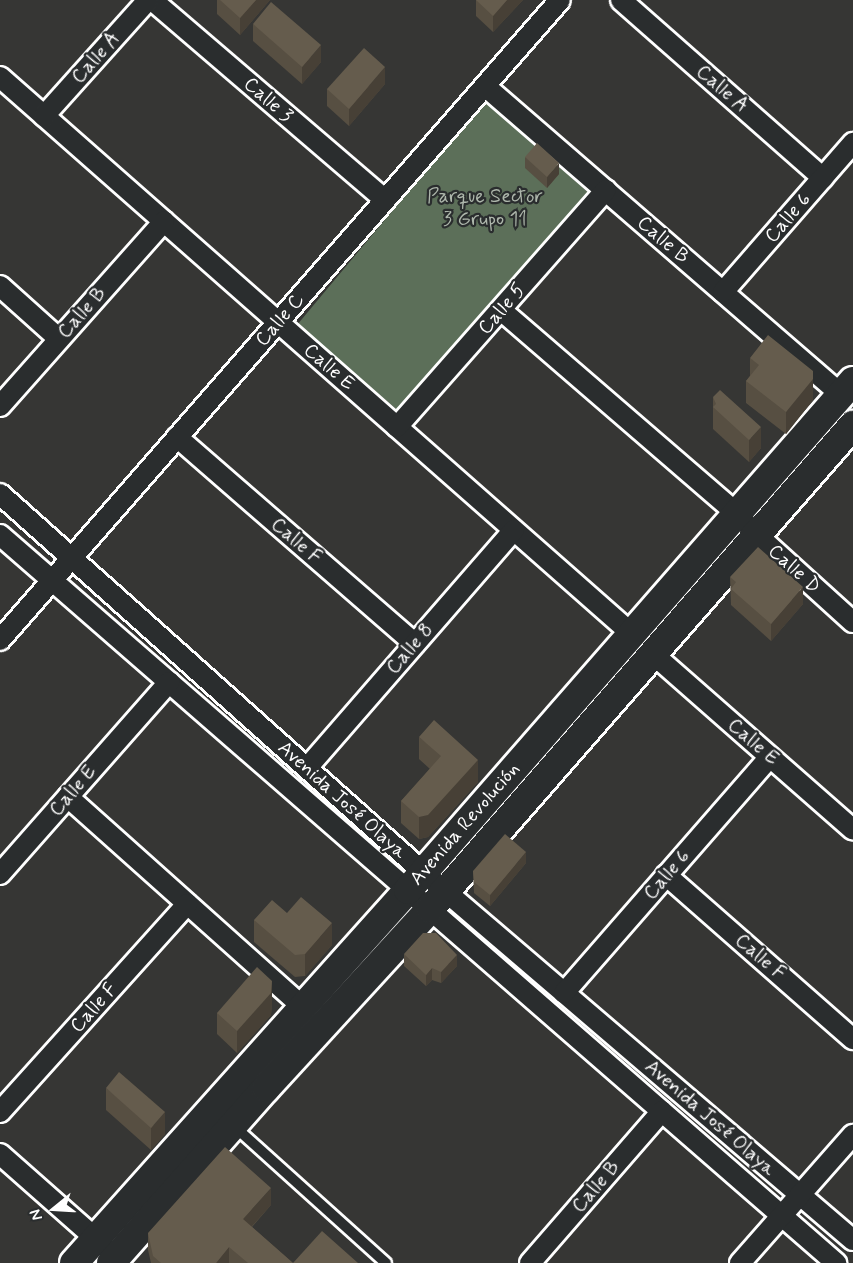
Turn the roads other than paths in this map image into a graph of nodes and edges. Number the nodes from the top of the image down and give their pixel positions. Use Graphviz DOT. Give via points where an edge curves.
graph roads {
  1 [pos="150,0"];
  2 [pos="560,0"];
  3 [pos="621,0"];
  4 [pos="0,77"];
  5 [pos="485,86"];
  6 [pos="44,116"];
  7 [pos="853,143"];
  8 [pos="823,178"];
  9 [pos="606,190"];
  10 [pos="385,200"];
  11 [pos="164,221"];
  12 [pos="0,286"];
  13 [pos="723,292"];
  14 [pos="501,310"];
  15 [pos="278,322"];
  16 [pos="59,339"];
  17 [pos="847,387"];
  18 [pos="0,406"];
  19 [pos="853,424"];
  20 [pos="397,427"];
  21 [pos="177,437"];
  22 [pos="0,494"];
  23 [pos="737,514"];
  24 [pos="514,530"];
  25 [pos="0,535"];
  26 [pos="758,536"];
  27 [pos="72,557"];
  28 [pos="52,580"];
  29 [pos="853,622"];
  30 [pos="632,634"];
  31 [pos="0,640"];
  32 [pos="415,644"];
  33 [pos="653,654"];
  34 [pos="169,682"];
  35 [pos="770,756"];
  36 [pos="307,768"];
  37 [pos="68,797"];
  38 [pos="853,830"];
  39 [pos="0,874"];
  40 [pos="666,875"];
  41 [pos="415,881"];
  42 [pos="437,900"];
  43 [pos="188,904"];
  44 [pos="564,993"];
  45 [pos="302,1006"];
  46 [pos="853,1039"];
  47 [pos="662,1111"];
  48 [pos="0,1112"];
  49 [pos="233,1125"];
  50 [pos="853,1135"];
  51 [pos="0,1154"];
  52 [pos="800,1195"];
  53 [pos="781,1216"];
  54 [pos="95,1238"];
  55 [pos="853,1240"];
  56 [pos="117,1261"];
  57 [pos="74,1263"];
  58 [pos="386,1263"];
  59 [pos="530,1263"];
  60 [pos="740,1263"];
  61 [pos="836,1263"];
  1 -- 6 [label="street, Calle A"];
  1 -- 10 [label="street, Calle 3"];
  2 -- 5 [label="street, Calle C"];
  3 -- 8 [label="street, Calle A"];
  4 -- 6 [label="street, Calle E"];
  5 -- 9 [label="street, Calle B"];
  5 -- 10 [label="street, Calle C"];
  6 -- 11 [label="street, Calle E"];
  7 -- 8 [label="street, Calle 6"];
  8 -- 13 [label="street, Calle 6"];
  9 -- 13 [label="street, Calle B"];
  9 -- 14 [label="street, Calle 5"];
  10 -- 15 [label="street, Calle C"];
  11 -- 15 [label="street, Calle E"];
  11 -- 16 [label="street, Calle B"];
  12 -- 16 [label="street"];
  13 -- 17 [label="street, Calle B"];
  14 -- 20 [label="street, Calle 5"];
  14 -- 23 [label="street"];
  15 -- 20 [label="street, Calle E"];
  15 -- 21 [label="street, Calle C"];
  16 -- 18 [label="street, Calle B"];
  17 -- 23 [label="street, Avenida Revolución"];
  19 -- 26 [label="street, Avenida Revolución"];
  20 -- 24 [label="street, Calle E"];
  21 -- 27 [label="street, Calle C"];
  21 -- 32 [label="street, Calle F"];
  22 -- 27 [label="street, Avenida José Olaya"];
  23 -- 26 [label="street, Calle D"];
  23 -- 30 [label="street, Avenida Revolución"];
  24 -- 30 [label="street, Calle E"];
  24 -- 32 [label="street, Calle 8"];
  25 -- 28 [label="street, Avenida José Olaya"];
  26 -- 29 [label="street, Calle D"];
  26 -- 33 [label="street, Avenida Revolución"];
  27 -- 28 [label="street, Calle C"];
  27 -- 36 [label="street, Avenida José Olaya"];
  28 -- 31 [label="street, Calle C"];
  28 -- 34 [label="street, Avenida José Olaya"];
  30 -- 41 [label="street, Avenida Revolución"];
  32 -- 36 [label="street, Calle 8"];
  33 -- 35 [label="street, Calle E"];
  33 -- 42 [label="street, Avenida Revolución"];
  34 -- 37 [label="street, Calle E"];
  34 -- 41 [label="street, Avenida José Olaya"];
  35 -- 38 [label="street, Calle E"];
  35 -- 40 [label="street, Calle 6"];
  36 -- 41 [label="street, Avenida José Olaya"];
  37 -- 39 [label="street, Calle E"];
  37 -- 43 [label="street"];
  40 -- 44 [label="street, Calle 6"];
  40 -- 46 [label="street, Calle F"];
  41 -- 42 [label="street, Avenida José Olaya"];
  41 -- 45 [label="street, Avenida Revolución"];
  42 -- 44 [label="street, Avenida José Olaya"];
  42 -- 47 [label="street, Avenida José Olaya"];
  42 -- 49 [label="street, Avenida Revolución"];
  43 -- 45 [label="street"];
  43 -- 48 [label="street, Calle F"];
  44 -- 52 [label="street, Avenida José Olaya"];
  45 -- 54 [label="street, Avenida Revolución"];
  47 -- 53 [label="street, Avenida José Olaya"];
  47 -- 59 [label="street, Calle B"];
  49 -- 56 [label="street, Avenida Revolución"];
  49 -- 58 [label="lane"];
  50 -- 52 [label="street"];
  51 -- 54 [label="street"];
  52 -- 53 [label="street"];
  52 -- 55 [label="street, Avenida José Olaya"];
  53 -- 60 [label="street"];
  53 -- 61 [label="street, Avenida José Olaya"];
  54 -- 56 [label="street"];
  54 -- 57 [label="street, Avenida Revolución"];
}
